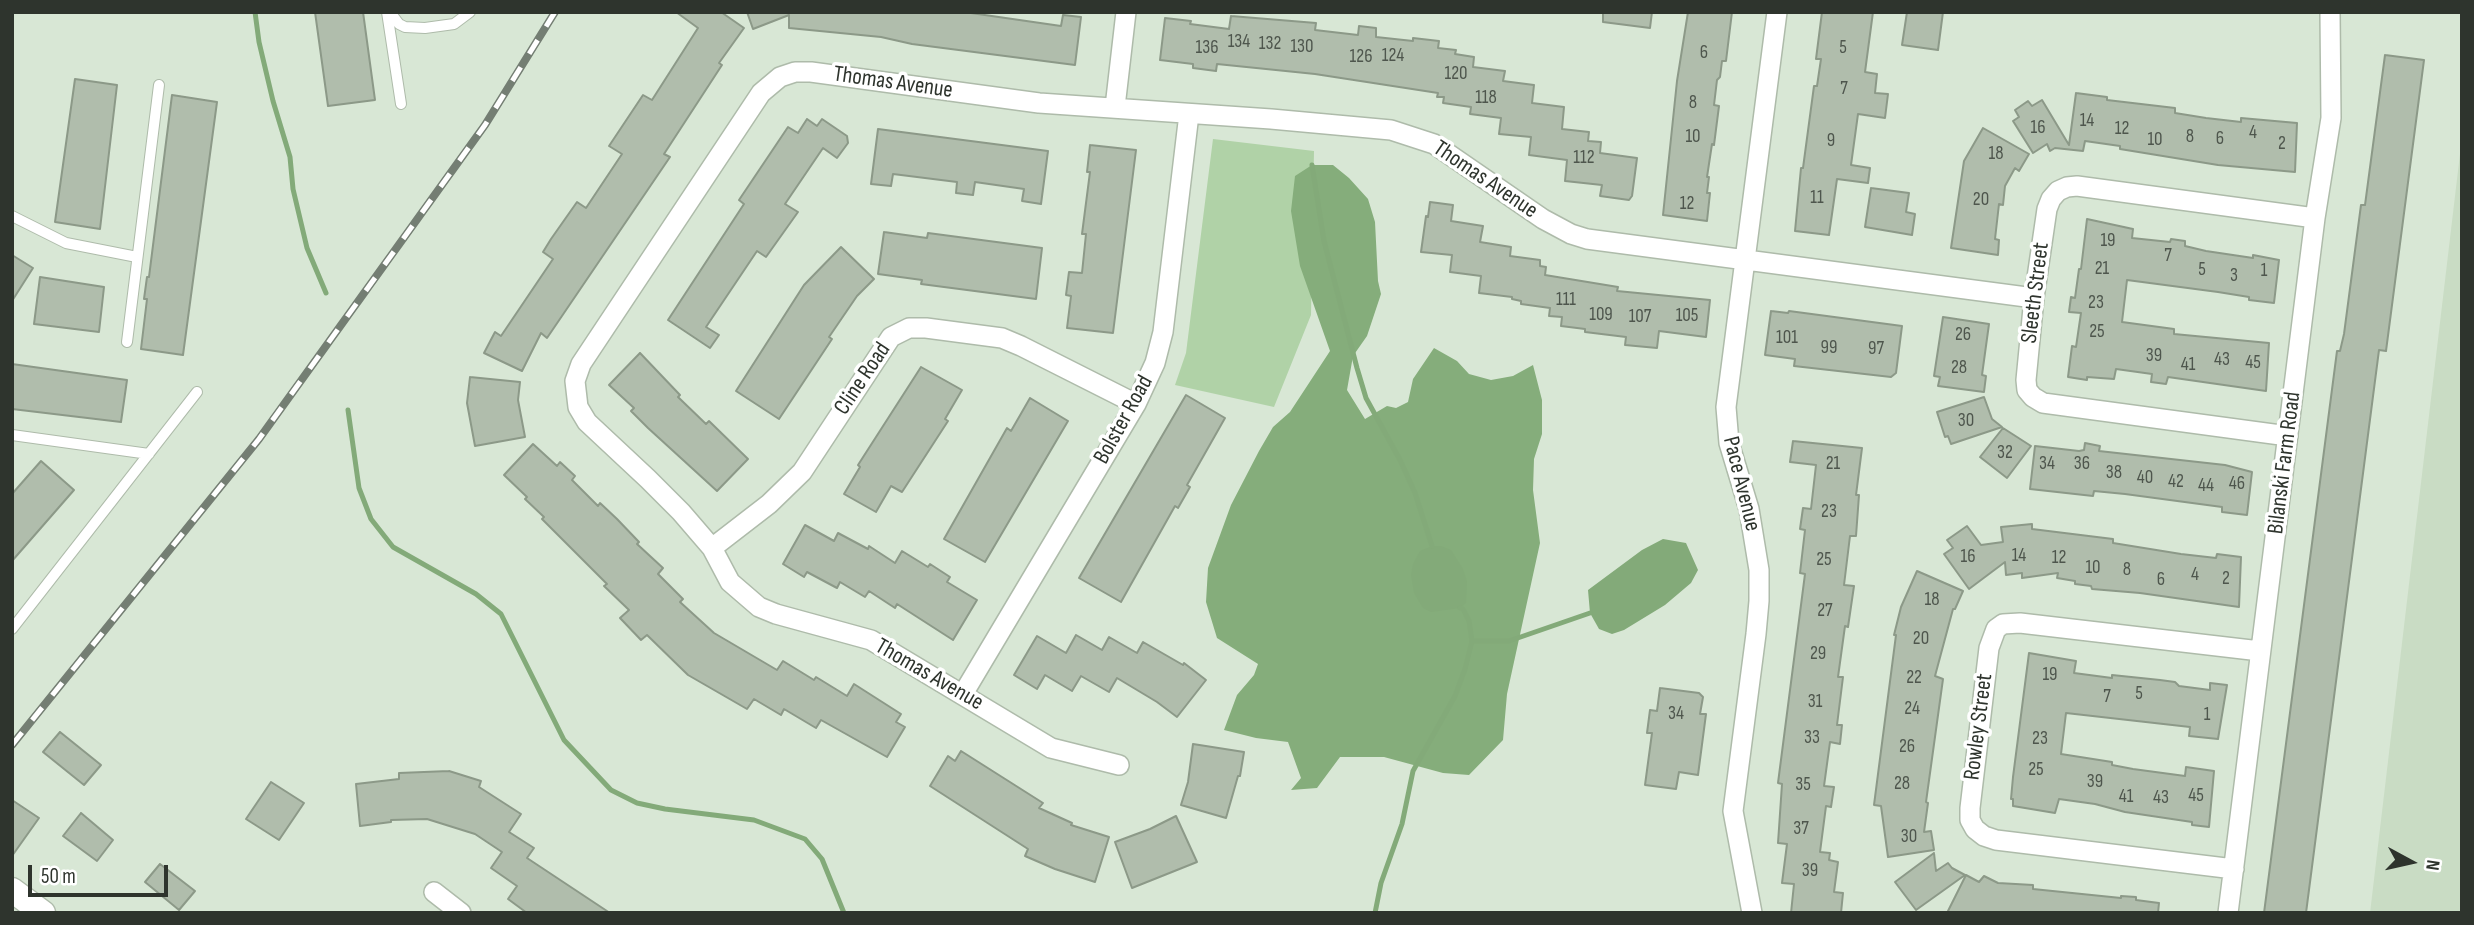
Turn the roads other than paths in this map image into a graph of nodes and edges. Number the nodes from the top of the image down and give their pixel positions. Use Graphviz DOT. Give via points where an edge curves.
graph roads {
  1 [pos="388,12"];
  2 [pos="470,12"];
  3 [pos="1126,12"];
  4 [pos="1777,12"];
  5 [pos="2330,12"];
  6 [pos="159,85"];
  7 [pos="401,104"];
  8 [pos="1115,107"];
  9 [pos="1189,114"];
  10 [pos="12,216"];
  11 [pos="2315,218"];
  12 [pos="137,257"];
  13 [pos="1747,260"];
  14 [pos="2034,298"];
  15 [pos="127,342"];
  16 [pos="197,392"];
  17 [pos="1136,404"];
  18 [pos="12,435"];
  19 [pos="2288,436"];
  20 [pos="149,454"];
  21 [pos="712,548"];
  22 [pos="12,629"];
  23 [pos="2260,651"];
  24 [pos="963,694"];
  25 [pos="1119,765"];
  26 [pos="2234,869"];
  27 [pos="12,890"];
  28 [pos="434,892"];
  29 [pos="43,913"];
  30 [pos="461,913"];
  31 [pos="1752,913"];
  32 [pos="2228,913"];
  1 -- 2 [label="lane" via="405,27 425,29 453,24"];
  1 -- 7 [label="lane"];
  3 -- 8 [label="street"];
  4 -- 13 [label="street, Pace Avenue"];
  5 -- 11 [label="street, Bilanski Farm Road" via="2332,101"];
  6 -- 12 [label="lane"];
  8 -- 9 [label="street, Thomas Avenue"];
  8 -- 21 [label="street, Thomas Avenue" via="1039,103 803,71 787,74 766,87 581,365 575,381 578,407 587,422"];
  9 -- 13 [label="street, Thomas Avenue" via="1391,130 1415,136 1445,150 1571,234 1601,242"];
  9 -- 17 [label="street, Bolster Road" via="1163,332"];
  10 -- 12 [label="lane" via="66,243"];
  11 -- 14 [label="street, Sleeth Street" via="2067,187 2058,191 2047,209"];
  11 -- 19 [label="street, Bilanski Farm Road"];
  12 -- 15 [label="lane"];
  13 -- 14 [label="street, Thomas Avenue"];
  13 -- 31 [label="street, Pace Avenue" via="1726,420 1759,570 1756,634 1733,811"];
  14 -- 19 [label="street, Sleeth Street" via="2026,380 2027,390 2043,403"];
  16 -- 20 [label="lane"];
  17 -- 21 [label="street, Cline Road" via="1002,338 909,328 891,337 802,472"];
  17 -- 24 [label="street, Bolster Road"];
  18 -- 20 [label="lane"];
  19 -- 23 [label="street, Bilanski Farm Road"];
  20 -- 22 [label="lane"];
  21 -- 24 [label="street, Thomas Avenue" via="730,582 759,607 871,640"];
  23 -- 26 [label="street, Bilanski Farm Road"];
  23 -- 26 [label="street, Rowley Street" via="2020,622 1996,629 1989,648 1970,808 1975,829 1996,839"];
  24 -- 25 [label="street, Thomas Avenue" via="1051,748"];
  26 -- 32 [label="street, Bilanski Farm Road"];
  27 -- 29 [label="street"];
  28 -- 30 [label="street"];
}
